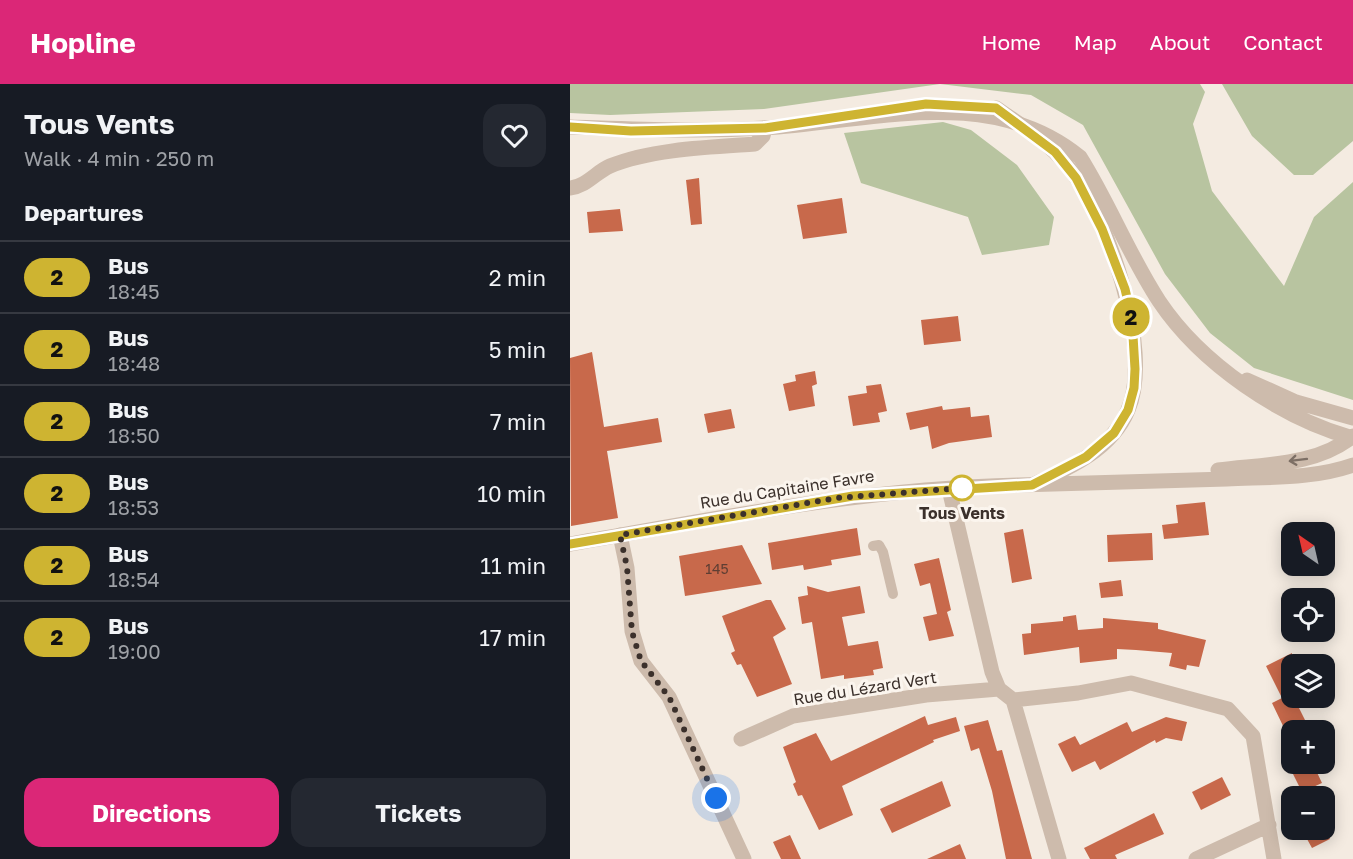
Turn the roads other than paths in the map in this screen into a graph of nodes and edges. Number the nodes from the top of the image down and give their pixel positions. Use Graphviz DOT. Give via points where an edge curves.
graph roads {
  1 [pos="996,108"];
  2 [pos="570,128"];
  3 [pos="765,128"];
  4 [pos="570,188"];
  5 [pos="1230,373"];
  6 [pos="1353,418"];
  7 [pos="1352,437"];
  8 [pos="1353,465"];
  9 [pos="1119,483"];
  10 [pos="1032,485"];
  11 [pos="949,489"];
  12 [pos="620,535"];
  13 [pos="570,544"];
  14 [pos="873,546"];
  15 [pos="893,594"];
  16 [pos="999,689"];
  17 [pos="1013,700"];
  18 [pos="741,740"];
  19 [pos="1269,825"];
  20 [pos="744,859"];
  21 [pos="1059,859"];
  22 [pos="1196,859"];
  23 [pos="1274,859"];
  1 -- 3 [label="street" via="917,105"];
  1 -- 5 [label="street" via="1046,128 1080,157 1159,301 1188,336"];
  1 -- 10 [label="street" via="1055,152 1076,178 1114,258 1132,319 1135,369 1128,410 1114,433 1086,457"];
  2 -- 3 [label="street"];
  3 -- 4 [label="street" via="754,144 669,151 610,166 579,187"];
  5 -- 6 [label="street" via="1296,402"];
  5 -- 7 [label="street" via="1262,399 1293,416"];
  7 -- 9 [label="street, Rue du Capitaine Favre, one-way" via="1314,458"];
  8 -- 9 [label="street, Rue du Capitaine Favre" via="1283,476"];
  9 -- 10 [label="street, Rue du Capitaine Favre"];
  10 -- 11 [label="street, Rue du Capitaine Favre"];
  11 -- 12 [label="street, Rue du Capitaine Favre" via="837,498"];
  11 -- 16 [label="street"];
  12 -- 13 [label="street, Rue du Capitaine Favre"];
  12 -- 20 [label="street" via="627,567 632,632 641,661 669,697"];
  14 -- 15 [label="lane" via="879,545 884,552"];
  16 -- 17 [label="street"];
  16 -- 18 [label="street, Rue du Lézard Vert" via="926,695 793,716"];
  17 -- 19 [label="street" via="1131,684 1228,709 1253,736"];
  17 -- 21 [label="street"];
  19 -- 22 [label="street"];
  19 -- 23 [label="street"];
}
